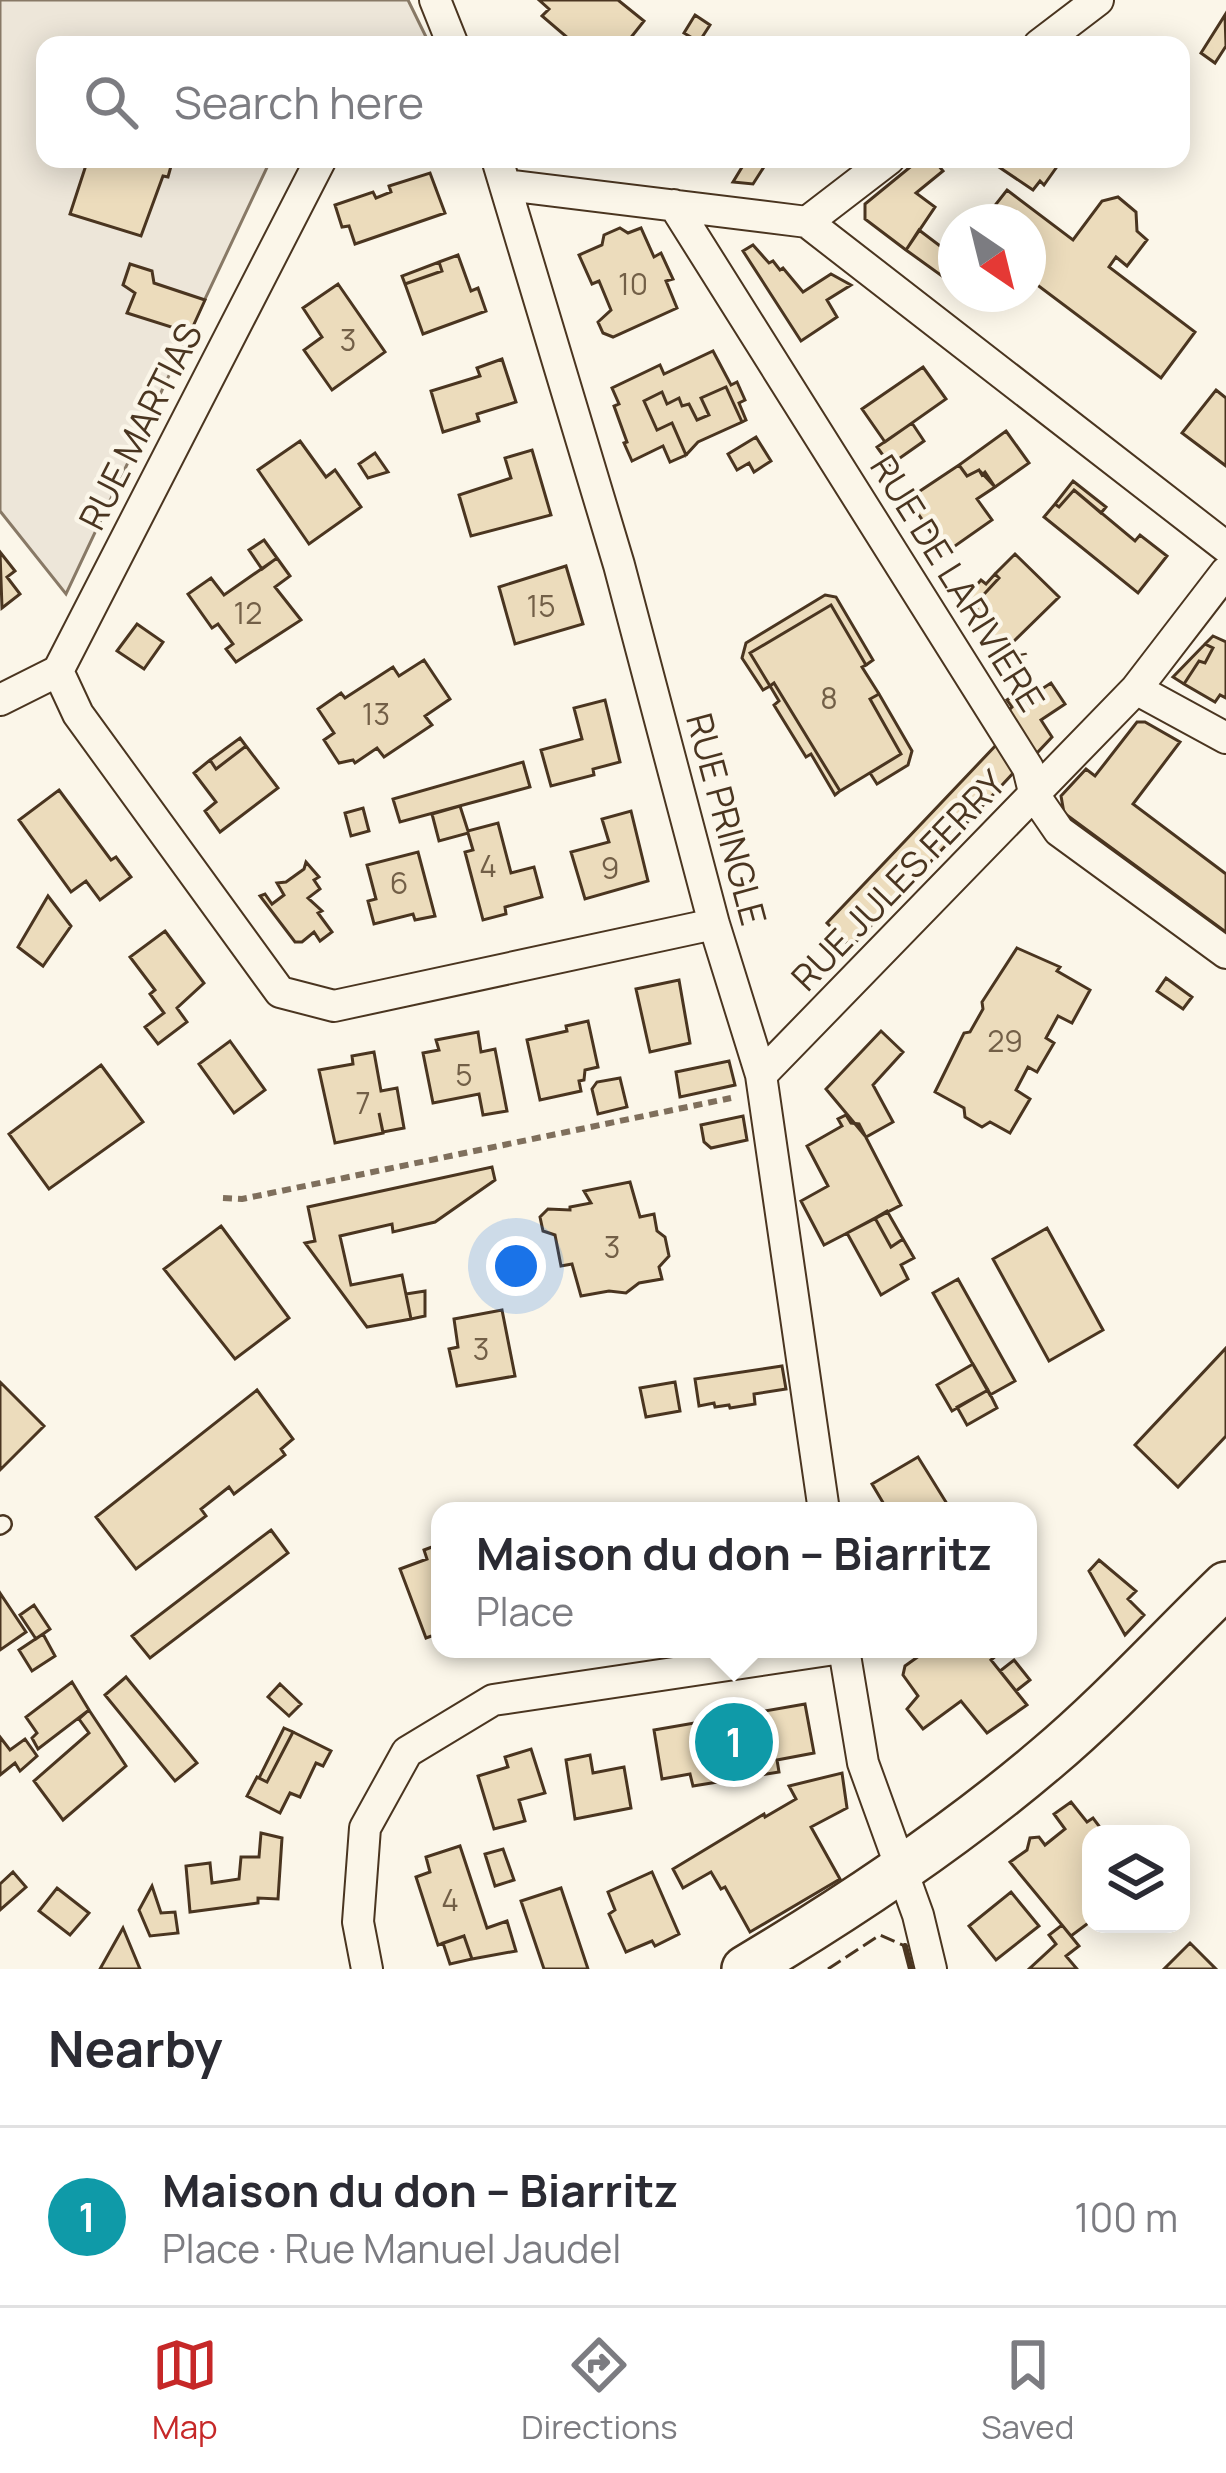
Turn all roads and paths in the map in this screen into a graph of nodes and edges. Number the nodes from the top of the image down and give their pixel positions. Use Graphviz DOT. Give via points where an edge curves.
graph roads {
  1 [pos="434,0"];
  2 [pos="1098,0"];
  3 [pos="449,36"];
  4 [pos="1051,36"];
  5 [pos="317,168"];
  6 [pos="877,168"];
  7 [pos="502,172"];
  8 [pos="674,205"];
  9 [pos="806,222"];
  10 [pos="1226,548"];
  11 [pos="1226,572"];
  12 [pos="58,671"];
  13 [pos="1136,689"];
  14 [pos="0,700"];
  15 [pos="1226,738"];
  16 [pos="1035,796"];
  17 [pos="714,924"];
  18 [pos="1226,953"];
  19 [pos="763,1083"];
  20 [pos="223,1198"];
  21 [pos="823,1502"];
  22 [pos="1226,1585"];
  23 [pos="779,1658"];
  24 [pos="842,1658"];
  25 [pos="902,1870"];
  26 [pos="367,1969"];
  27 [pos="745,1969"];
  28 [pos="931,1969"];
  1 -- 3 [label="street"];
  2 -- 4 [label="street"];
  5 -- 12 [label="street, RUE MARTIAS"];
  6 -- 9 [label="street"];
  7 -- 8 [label="street"];
  7 -- 17 [label="street, RUE PRINGLE"];
  8 -- 9 [label="street"];
  8 -- 16 [label="street, RUE DE LARIVIÉRE" via="1028,768"];
  9 -- 10 [label="street"];
  11 -- 13 [label="street, RUE JULES FERRY"];
  12 -- 14 [label="street"];
  12 -- 17 [label="street" via="78,714 280,992 334,1006"];
  13 -- 15 [label="street"];
  13 -- 16 [label="street, RUE JULES FERRY"];
  16 -- 18 [label="street, RUE DE LARIVIÉRE" via="1059,831"];
  16 -- 19 [label="street, RUE JULES FERRY"];
  17 -- 19 [label="street, RUE PRINGLE"];
  19 -- 20 [label="path"];
  19 -- 21 [label="street, RUE PRINGLE"];
  22 -- 25 [label="main road" via="1052,1754"];
  23 -- 26 [label="street" via="493,1700 407,1752 365,1828 358,1922"];
  24 -- 25 [label="street" via="863,1763"];
  25 -- 27 [label="main road"];
  25 -- 28 [label="street"];
}
